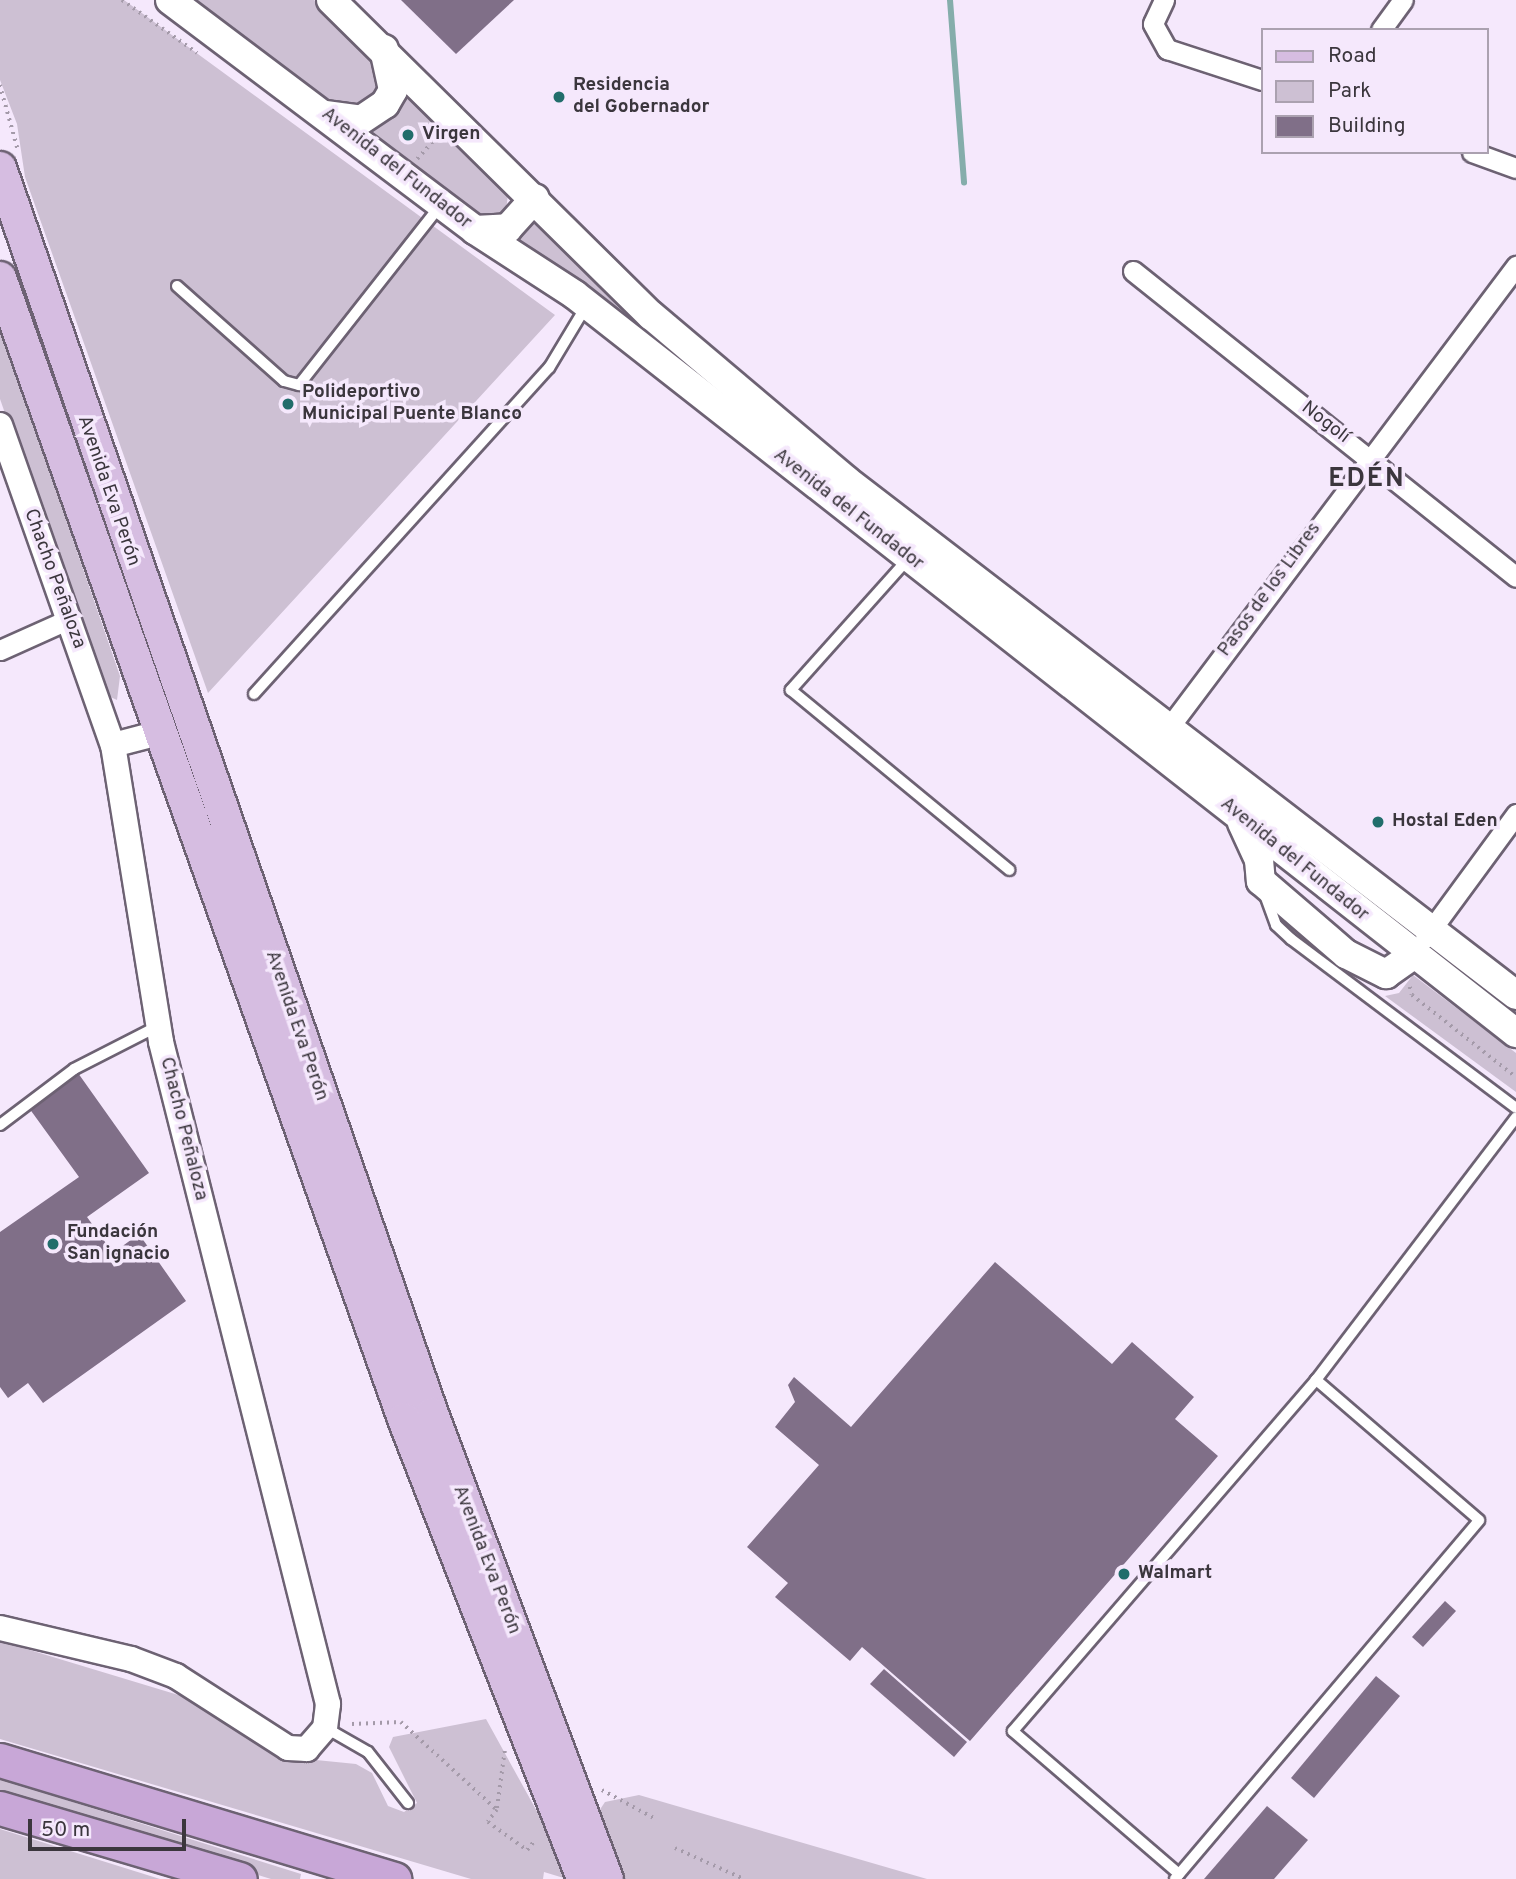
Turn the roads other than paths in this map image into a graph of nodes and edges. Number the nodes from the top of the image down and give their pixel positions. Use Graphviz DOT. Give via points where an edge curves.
graph roads {
  1 [pos="170,0"];
  2 [pos="1164,0"];
  3 [pos="1403,0"];
  4 [pos="343,4"];
  5 [pos="1382,28"];
  6 [pos="384,49"];
  7 [pos="1260,79"];
  8 [pos="324,114"];
  9 [pos="1478,154"];
  10 [pos="1516,167"];
  11 [pos="0,168"];
  12 [pos="535,198"];
  13 [pos="441,204"];
  14 [pos="475,230"];
  15 [pos="1516,266"];
  16 [pos="1132,271"];
  17 [pos="0,278"];
  18 [pos="177,286"];
  19 [pos="587,304"];
  20 [pos="0,425"];
  21 [pos="1368,456"];
  22 [pos="909,558"];
  23 [pos="1516,577"];
  24 [pos="67,620"];
  25 [pos="0,650"];
  26 [pos="254,694"];
  27 [pos="163,732"];
  28 [pos="1161,738"];
  29 [pos="113,745"];
  30 [pos="1516,814"];
  31 [pos="1238,816"];
  32 [pos="1009,870"];
  33 [pos="1261,881"];
  34 [pos="1431,930"];
  35 [pos="1412,956"];
  36 [pos="1516,995"];
  37 [pos="158,1026"];
  38 [pos="1516,1033"];
  39 [pos="1516,1108"];
  40 [pos="1516,1117"];
  41 [pos="0,1125"];
  42 [pos="1316,1380"];
  43 [pos="0,1628"];
  44 [pos="325,1728"];
  45 [pos="0,1760"];
  46 [pos="408,1803"];
  47 [pos="0,1808"];
  48 [pos="1177,1877"];
  49 [pos="240,1879"];
  50 [pos="394,1879"];
  51 [pos="583,1879"];
  52 [pos="607,1879"];
  1 -- 8 [label="main road, Avenida del Fundador"];
  2 -- 7 [label="street" via="1153,24 1167,50"];
  3 -- 5 [label="street"];
  4 -- 6 [label="main road, Avenida del Fundador"];
  6 -- 8 [label="main road" via="393,90 375,115 345,122"];
  6 -- 12 [label="main road, Avenida del Fundador"];
  8 -- 13 [label="main road, Avenida del Fundador"];
  9 -- 10 [label="street"];
  11 -- 52 [label="main road, Avenida Eva Perón" via="427,1400"];
  12 -- 14 [label="main road" via="508,228"];
  12 -- 28 [label="main road, Avenida del Fundador" via="652,316"];
  13 -- 14 [label="main road, Avenida del Fundador"];
  13 -- 18 [label="lane" via="299,385 284,382"];
  14 -- 19 [label="main road, Avenida del Fundador"];
  15 -- 21 [label="street, Pasos de los Libres"];
  16 -- 21 [label="street, Nogolí"];
  17 -- 27 [label="main road, Avenida Eva Perón"];
  19 -- 22 [label="main road, Avenida del Fundador"];
  19 -- 26 [label="lane" via="549,368"];
  20 -- 24 [label="street, Chacho Peñaloza"];
  21 -- 23 [label="street, Nogolí"];
  21 -- 28 [label="street, Pasos de los Libres"];
  22 -- 28 [label="main road, Avenida del Fundador"];
  22 -- 32 [label="lane" via="791,690"];
  24 -- 25 [label="street"];
  24 -- 29 [label="street, Chacho Peñaloza"];
  27 -- 29 [label="street"];
  27 -- 51 [label="main road, Avenida Eva Perón" via="404,1419"];
  28 -- 31 [label="main road, Avenida del Fundador"];
  28 -- 34 [label="main road, Avenida del Fundador"];
  29 -- 37 [label="street, Chacho Peñaloza"];
  30 -- 34 [label="street"];
  31 -- 33 [label="main road" via="1259,860"];
  31 -- 35 [label="main road, Avenida del Fundador"];
  33 -- 35 [label="main road" via="1371,971 1395,973"];
  33 -- 39 [label="lane" via="1276,925"];
  34 -- 35 [label="street"];
  34 -- 36 [label="main road, Avenida del Fundador"];
  35 -- 38 [label="main road, Avenida del Fundador"];
  37 -- 41 [label="lane" via="74,1069"];
  37 -- 44 [label="street, Chacho Peñaloza" via="328,1704"];
  40 -- 42 [label="lane"];
  42 -- 48 [label="lane" via="1479,1520"];
  42 -- 48 [label="lane" via="1013,1731"];
  43 -- 44 [label="street" via="131,1659 176,1676 289,1748 307,1749"];
  44 -- 46 [label="lane" via="368,1752"];
  45 -- 50 [label="highway"];
  47 -- 49 [label="highway"];
}
